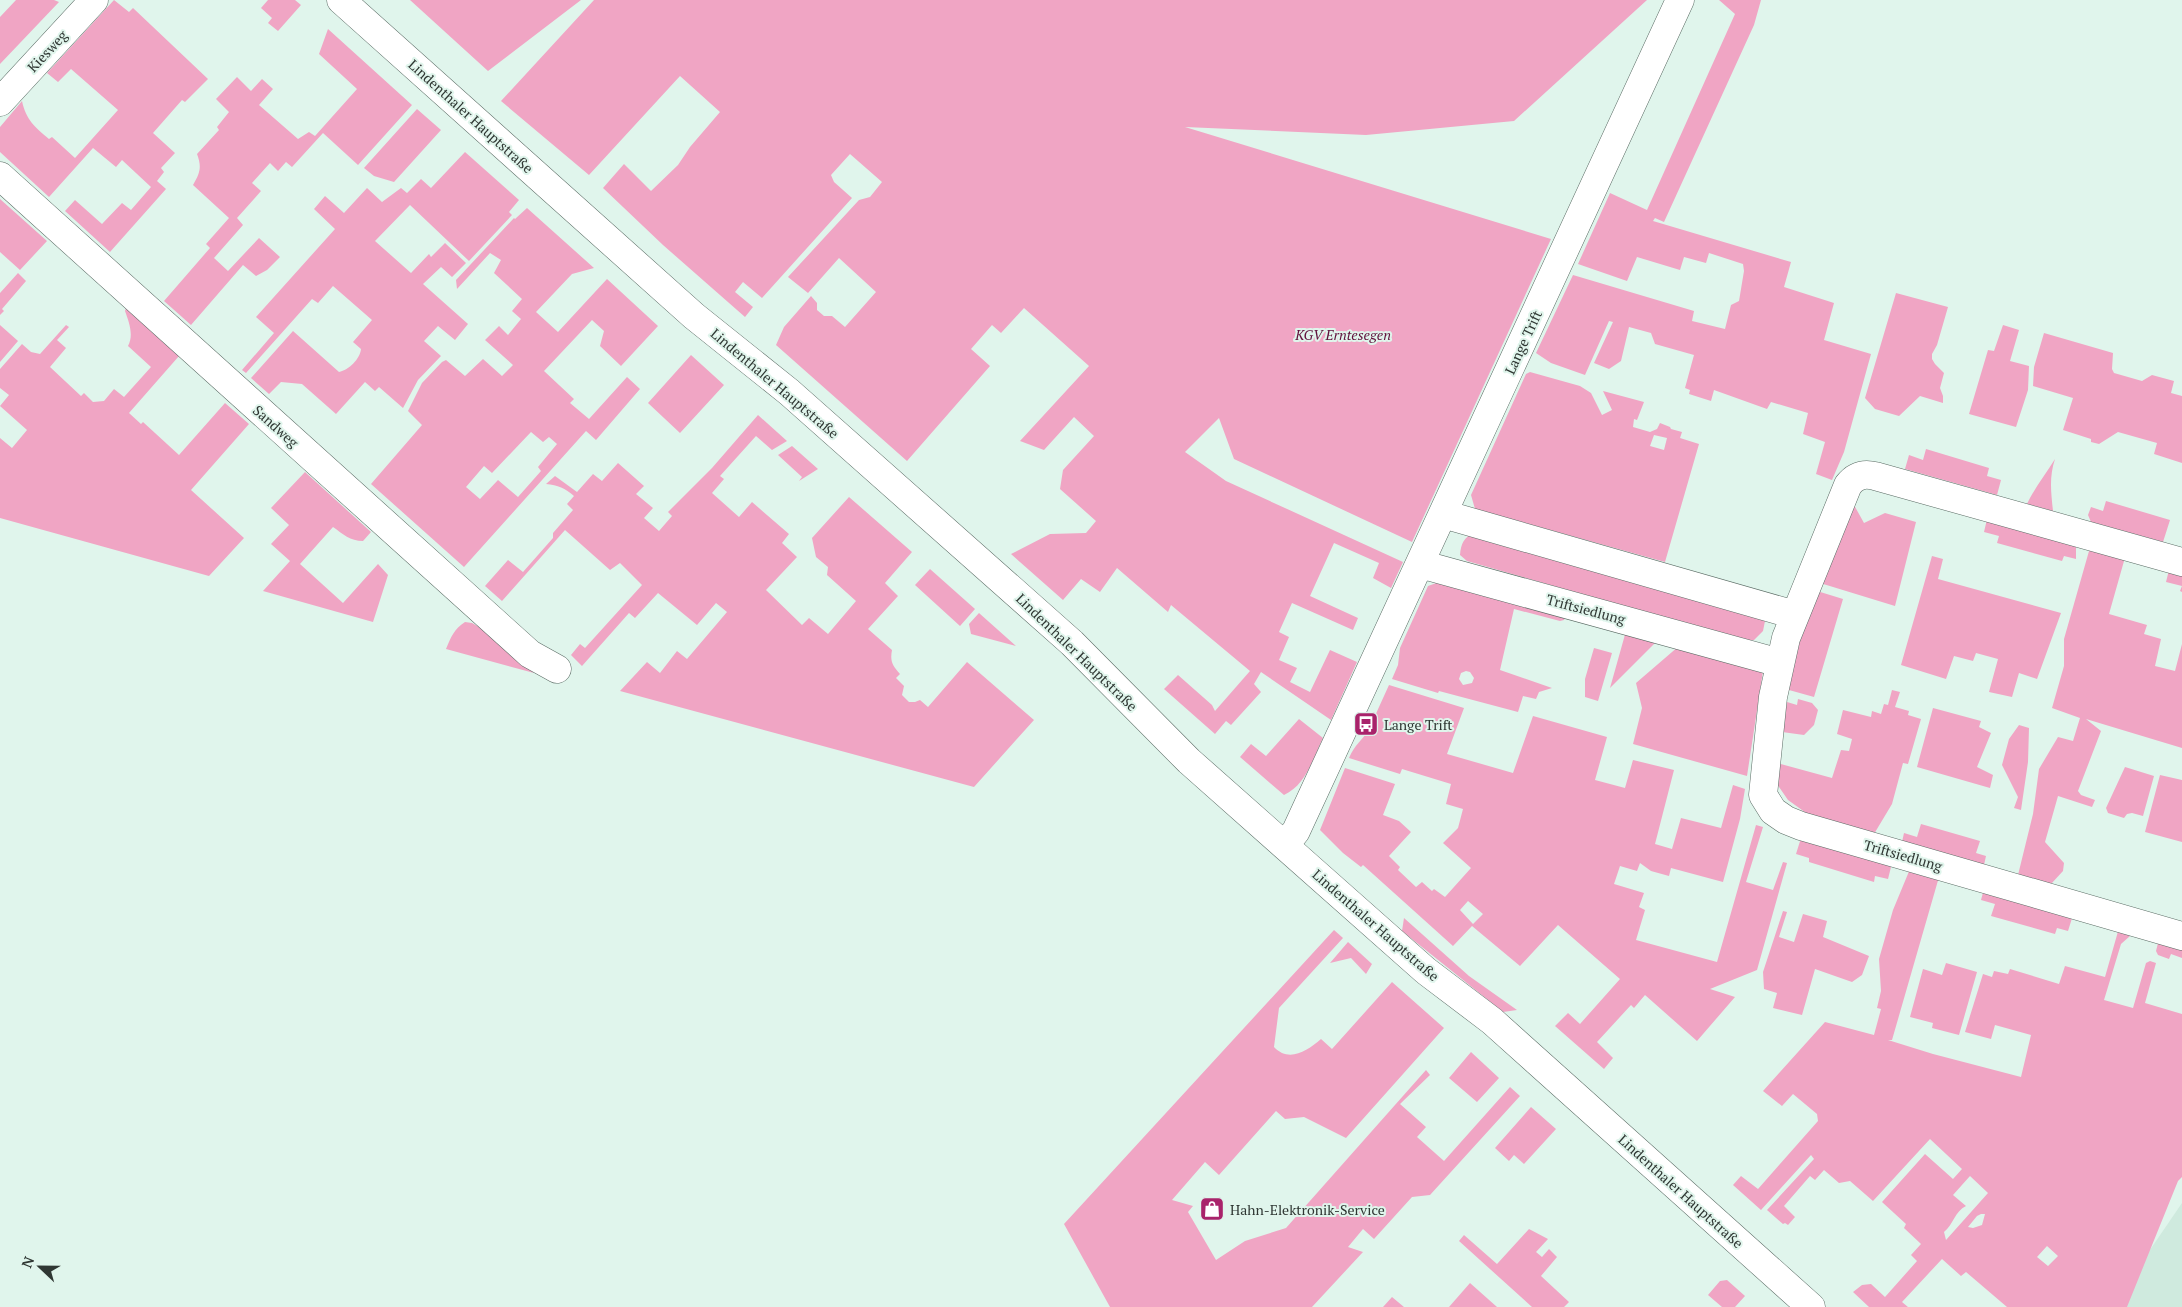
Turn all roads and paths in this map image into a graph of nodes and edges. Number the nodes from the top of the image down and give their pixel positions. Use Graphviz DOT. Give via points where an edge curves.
graph roads {
  1 [pos="94,0"];
  2 [pos="341,0"];
  3 [pos="1680,0"];
  4 [pos="0,102"];
  5 [pos="0,176"];
  6 [pos="1443,514"];
  7 [pos="2182,562"];
  8 [pos="1420,564"];
  9 [pos="1795,615"];
  10 [pos="1780,663"];
  11 [pos="557,669"];
  12 [pos="1285,845"];
  13 [pos="2182,936"];
  14 [pos="1811,1307"];
  1 -- 4 [label="street, Kiesweg"];
  2 -- 12 [label="street, Lindenthaler Hauptstraße" via="694,316 789,392 1072,643 1189,760"];
  3 -- 6 [label="street, Lange Trift"];
  5 -- 11 [label="street, Sandweg" via="530,654"];
  6 -- 8 [label="street, Lange Trift"];
  6 -- 9 [label="street"];
  7 -- 9 [label="street, Triftsiedlung" via="1867,474 1848,485"];
  8 -- 10 [label="street, Triftsiedlung"];
  8 -- 12 [label="street, Lange Trift" via="1296,831"];
  9 -- 10 [label="street, Triftsiedlung"];
  10 -- 13 [label="street, Triftsiedlung" via="1766,750 1763,795 1773,811 1786,820"];
  12 -- 14 [label="street, Lindenthaler Hauptstraße" via="1426,971 1492,1021"];
}
